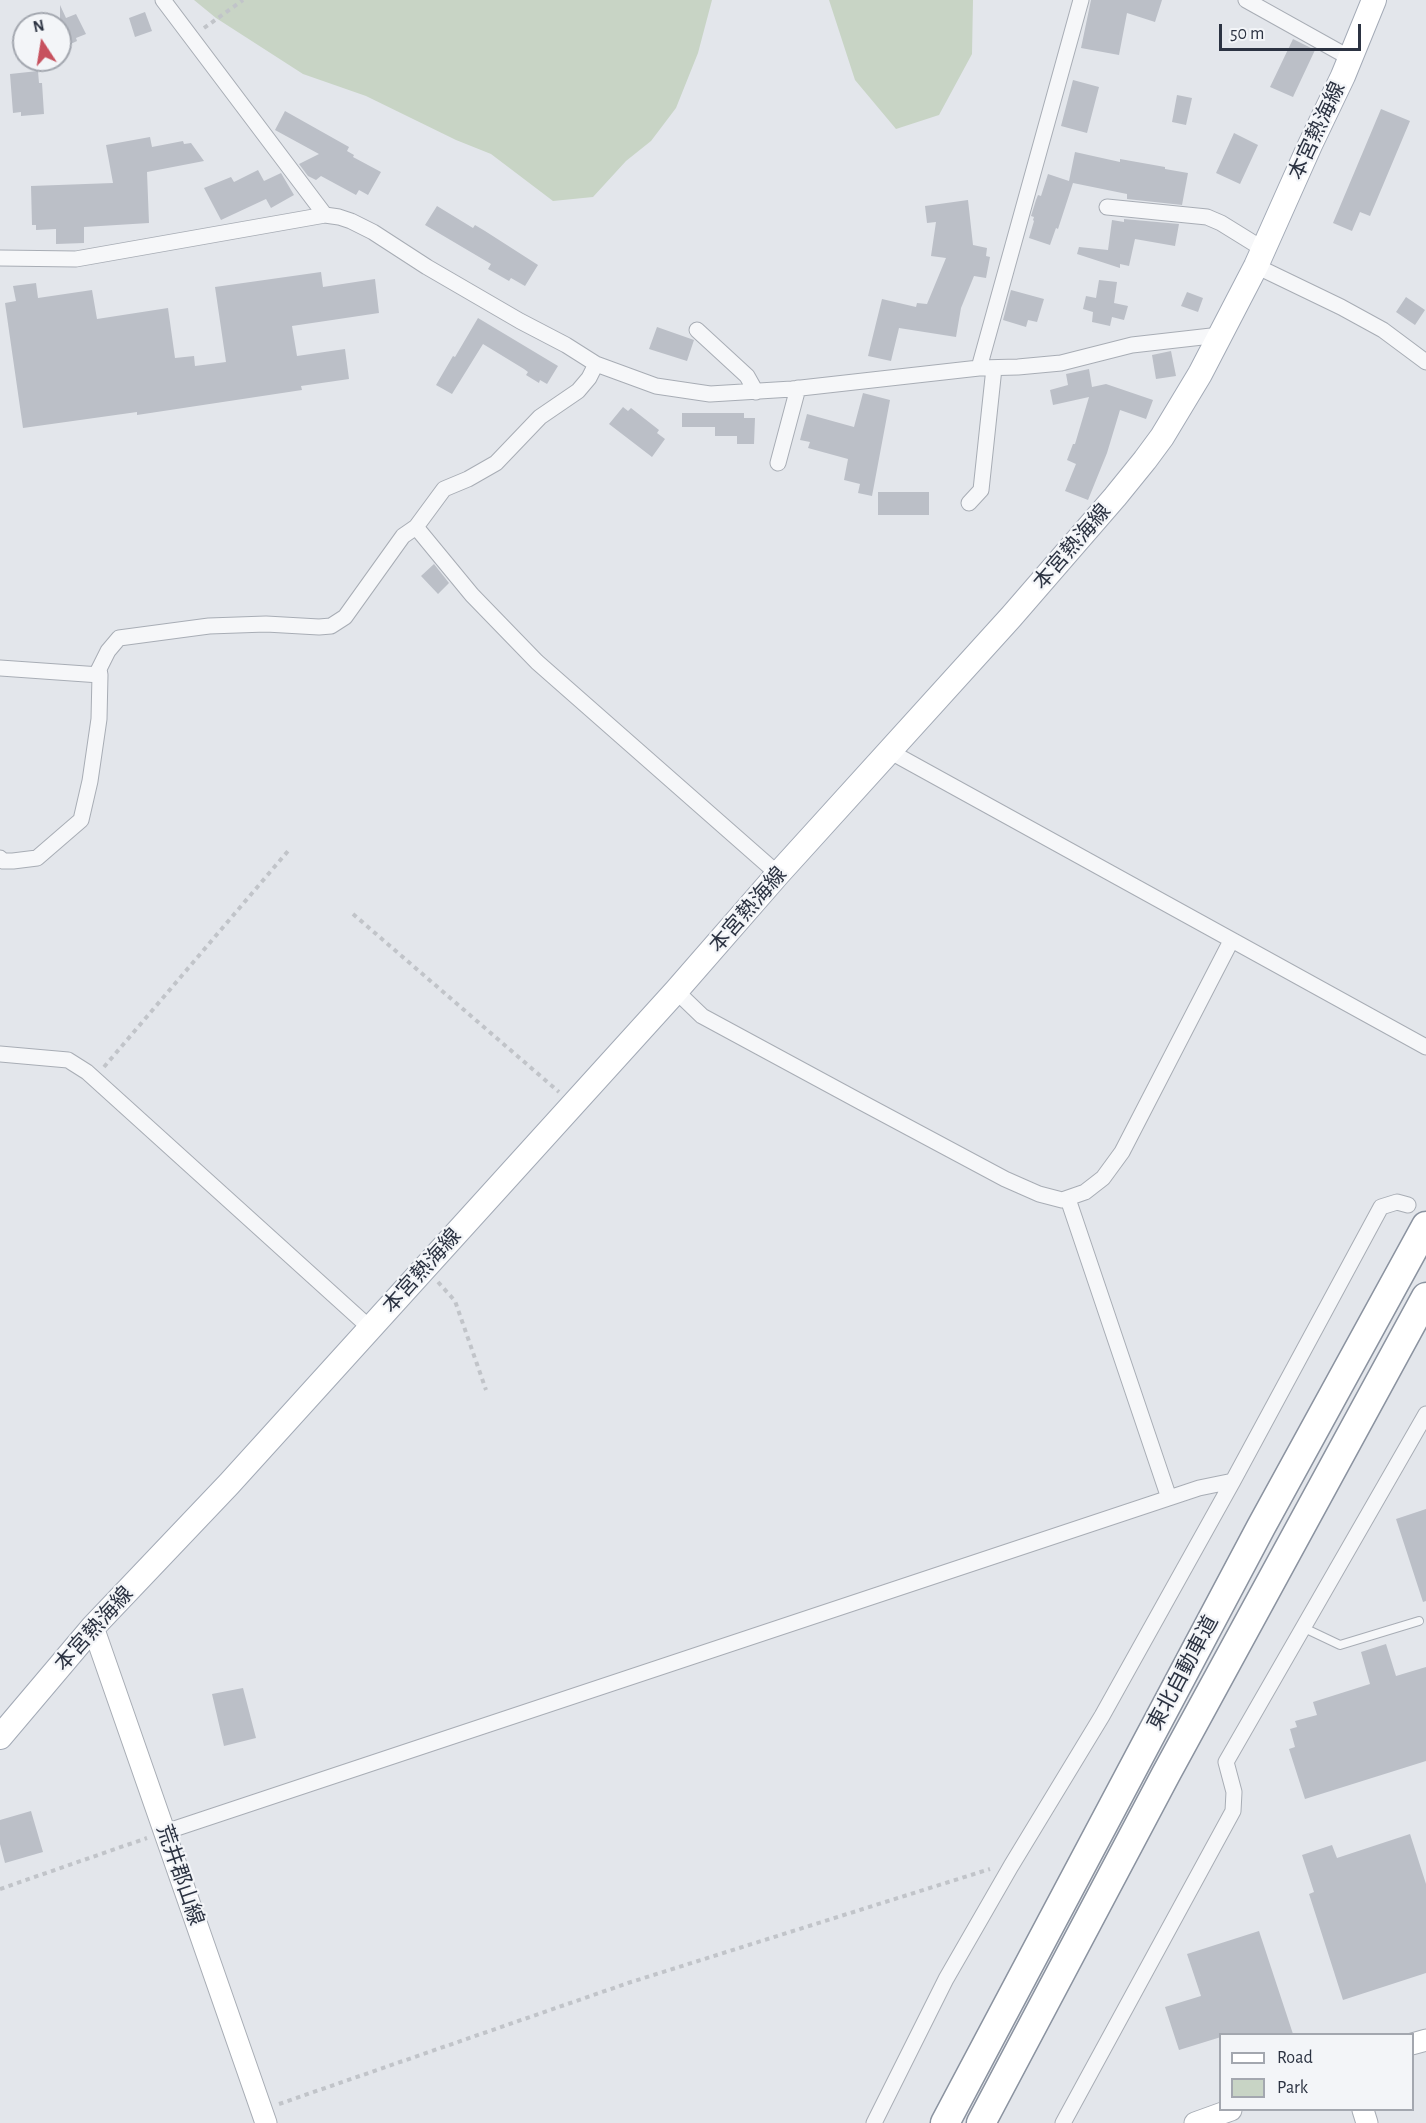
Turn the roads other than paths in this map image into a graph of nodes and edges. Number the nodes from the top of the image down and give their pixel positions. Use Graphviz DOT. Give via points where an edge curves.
graph roads {
  1 [pos="163,0"];
  2 [pos="1081,0"];
  3 [pos="1246,0"];
  4 [pos="1374,0"];
  5 [pos="1350,58"];
  6 [pos="1107,207"];
  7 [pos="325,215"];
  8 [pos="1260,257"];
  9 [pos="0,258"];
  10 [pos="697,330"];
  11 [pos="1220,335"];
  12 [pos="1426,362"];
  13 [pos="596,364"];
  14 [pos="987,368"];
  15 [pos="798,388"];
  16 [pos="756,392"];
  17 [pos="778,464"];
  18 [pos="969,502"];
  19 [pos="416,527"];
  20 [pos="0,668"];
  21 [pos="99,675"];
  22 [pos="889,751"];
  23 [pos="0,858"];
  24 [pos="778,874"];
  25 [pos="1231,941"];
  26 [pos="676,991"];
  27 [pos="1426,1047"];
  28 [pos="0,1054"];
  29 [pos="1068,1199"];
  30 [pos="1417,1216"];
  31 [pos="1426,1297"];
  32 [pos="370,1328"];
  33 [pos="1426,1414"];
  34 [pos="1233,1481"];
  35 [pos="1168,1498"];
  36 [pos="1419,1621"];
  37 [pos="93,1627"];
  38 [pos="1302,1627"];
  39 [pos="0,1737"];
  40 [pos="165,1832"];
  41 [pos="1226,2111"];
  42 [pos="263,2116"];
  43 [pos="874,2123"];
  44 [pos="945,2123"];
  45 [pos="981,2123"];
  46 [pos="1064,2123"];
  47 [pos="1195,2123"];
  1 -- 7 [label="street"];
  2 -- 14 [label="street"];
  3 -- 5 [label="street"];
  4 -- 5 [label="main road, 本宮熱海線"];
  5 -- 8 [label="main road, 本宮熱海線"];
  6 -- 8 [label="street" via="1207,217 1221,223"];
  7 -- 9 [label="street" via="76,259"];
  7 -- 13 [label="street" via="351,221 373,232"];
  8 -- 11 [label="main road, 本宮熱海線"];
  8 -- 12 [label="street" via="1383,330"];
  10 -- 16 [label="street" via="747,376"];
  11 -- 14 [label="street" via="1132,345 1061,363"];
  11 -- 22 [label="main road, 本宮熱海線" via="1162,437 1115,498"];
  13 -- 16 [label="street" via="676,389 710,394"];
  13 -- 19 [label="street" via="578,391 540,417 496,463 444,489"];
  14 -- 15 [label="street"];
  14 -- 18 [label="street" via="981,490"];
  15 -- 16 [label="street"];
  15 -- 17 [label="street"];
  19 -- 21 [label="street" via="403,536 339,622 319,627 209,626 119,639 108,651"];
  19 -- 24 [label="street" via="472,595 537,662"];
  20 -- 21 [label="street"];
  21 -- 23 [label="street" via="99,719 81,820 37,858"];
  22 -- 24 [label="main road, 本宮熱海線"];
  22 -- 25 [label="street"];
  24 -- 26 [label="main road, 本宮熱海線"];
  25 -- 27 [label="street"];
  25 -- 29 [label="street" via="1122,1152 1103,1178"];
  26 -- 29 [label="street" via="702,1016 1005,1179 1039,1194"];
  26 -- 32 [label="main road, 本宮熱海線"];
  28 -- 32 [label="street" via="68,1060 94,1079"];
  29 -- 35 [label="street"];
  30 -- 34 [label="street" via="1397,1202 1381,1207"];
  30 -- 44 [label="highway, 東北自動車道" via="1261,1527"];
  31 -- 45 [label="highway, 東北自動車道" via="1160,1784"];
  32 -- 37 [label="main road, 本宮熱海線" via="230,1484"];
  33 -- 38 [label="street"];
  34 -- 35 [label="street"];
  34 -- 43 [label="street" via="1102,1716 946,1979"];
  35 -- 40 [label="street"];
  36 -- 38 [label="lane" via="1340,1645"];
  37 -- 39 [label="main road, 本宮熱海線"];
  37 -- 40 [label="main road, 荒井郡山線"];
  38 -- 46 [label="street" via="1226,1762 1234,1792 1233,1811"];
  40 -- 42 [label="main road, 荒井郡山線"];
  41 -- 47 [label="main road"];
}
